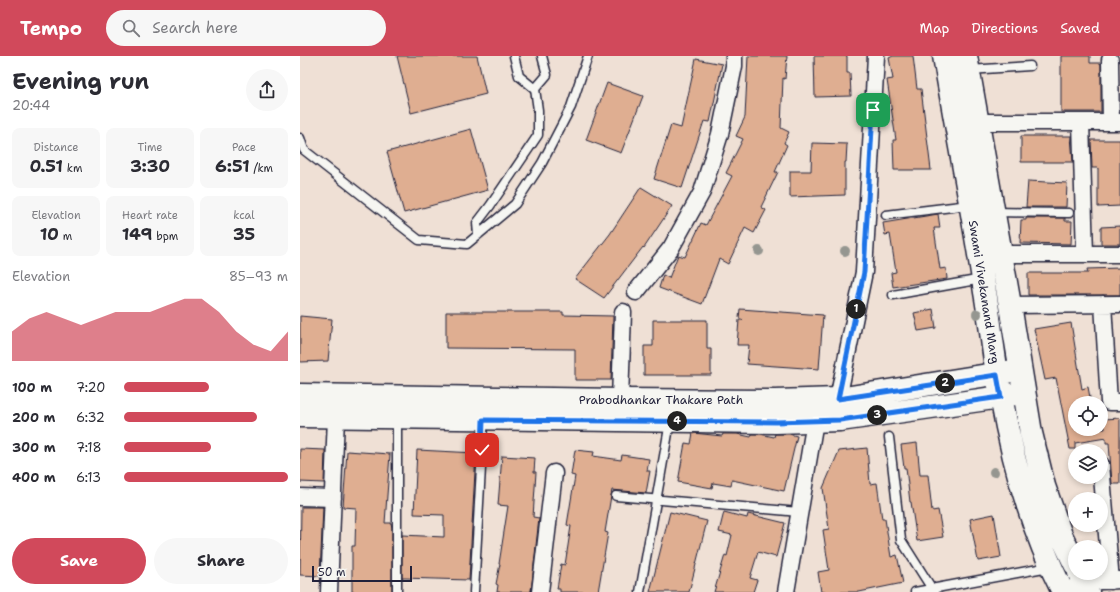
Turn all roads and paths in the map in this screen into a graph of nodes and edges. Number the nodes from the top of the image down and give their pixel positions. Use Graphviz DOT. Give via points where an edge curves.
graph roads {
  1 [pos="514,56"];
  2 [pos="542,56"];
  3 [pos="588,56"];
  4 [pos="734,56"];
  5 [pos="876,56"];
  6 [pos="944,56"];
  7 [pos="1110,60"];
  8 [pos="967,63"];
  9 [pos="1030,66"];
  10 [pos="535,89"];
  11 [pos="977,122"];
  12 [pos="1081,122"];
  13 [pos="1116,122"];
  14 [pos="300,138"];
  15 [pos="970,205"];
  16 [pos="994,212"];
  17 [pos="1069,213"];
  18 [pos="886,214"];
  19 [pos="478,235"];
  20 [pos="1001,254"];
  21 [pos="1085,254"];
  22 [pos="1120,254"];
  23 [pos="983,279"];
  24 [pos="636,292"];
  25 [pos="893,295"];
  26 [pos="1104,304"];
  27 [pos="1120,304"];
  28 [pos="1010,305"];
  29 [pos="623,312"];
  30 [pos="1019,370"];
  31 [pos="997,375"];
  32 [pos="1023,392"];
  33 [pos="300,395"];
  34 [pos="1001,397"];
  35 [pos="838,399"];
  36 [pos="620,400"];
  37 [pos="1120,402"];
  38 [pos="300,416"];
  39 [pos="336,417"];
  40 [pos="397,418"];
  41 [pos="483,420"];
  42 [pos="670,421"];
  43 [pos="816,421"];
  44 [pos="889,437"];
  45 [pos="554,473"];
  46 [pos="1103,484"];
  47 [pos="616,496"];
  48 [pos="300,497"];
  49 [pos="333,498"];
  50 [pos="657,500"];
  51 [pos="799,512"];
  52 [pos="1068,552"];
  53 [pos="1050,567"];
  54 [pos="1068,574"];
  55 [pos="1115,580"];
  56 [pos="933,590"];
  57 [pos="329,592"];
  58 [pos="397,592"];
  59 [pos="474,592"];
  60 [pos="540,592"];
  61 [pos="640,592"];
  62 [pos="786,592"];
  63 [pos="915,592"];
  64 [pos="1063,592"];
  1 -- 10 [label="lane" via="519,76"];
  2 -- 10 [label="lane" via="547,75"];
  3 -- 19 [label="lane" via="571,107 542,163 515,204"];
  4 -- 24 [label="street" via="720,134 702,192 671,248"];
  5 -- 35 [label="street" via="864,272"];
  6 -- 15 [label="main road, Swami Vivekanand Marg"];
  7 -- 13 [label="street"];
  8 -- 9 [label="lane"];
  8 -- 11 [label="main road, Swami Vivekanand Marg"];
  10 -- 19 [label="lane" via="538,135 477,223"];
  11 -- 12 [label="street"];
  11 -- 16 [label="main road, Swami Vivekanand Marg"];
  12 -- 13 [label="street"];
  12 -- 21 [label="street"];
  14 -- 19 [label="lane" via="304,150 419,240 467,244"];
  15 -- 18 [label="lane"];
  15 -- 23 [label="main road, Swami Vivekanand Marg"];
  16 -- 17 [label="lane"];
  16 -- 20 [label="main road, Swami Vivekanand Marg"];
  20 -- 21 [label="street"];
  20 -- 28 [label="main road, Swami Vivekanand Marg"];
  21 -- 22 [label="street"];
  23 -- 25 [label="lane"];
  23 -- 31 [label="main road, Swami Vivekanand Marg"];
  26 -- 27 [label="street"];
  26 -- 28 [label="street"];
  26 -- 37 [label="street" via="1109,402"];
  28 -- 30 [label="main road, Swami Vivekanand Marg"];
  29 -- 36 [label="street"];
  30 -- 31 [label="main road, Prabodhankar Thakare Path"];
  30 -- 32 [label="main road, Swami Vivekanand Marg"];
  31 -- 34 [label="main road, Swami Vivekanand Marg"];
  31 -- 35 [label="main road, Prabodhankar Thakare Path"];
  32 -- 34 [label="main road, Prabodhankar Thakare Path"];
  32 -- 52 [label="main road, Swami Vivekanand Marg" via="1044,486"];
  33 -- 36 [label="main road, Prabodhankar Thakare Path"];
  34 -- 43 [label="main road, Prabodhankar Thakare Path" via="840,420"];
  34 -- 53 [label="main road, Swami Vivekanand Marg" via="1023,492"];
  35 -- 36 [label="main road, Prabodhankar Thakare Path"];
  38 -- 39 [label="main road, Prabodhankar Thakare Path"];
  39 -- 40 [label="main road, Prabodhankar Thakare Path"];
  39 -- 49 [label="street"];
  40 -- 41 [label="main road, Prabodhankar Thakare Path"];
  40 -- 58 [label="lane"];
  41 -- 42 [label="main road, Prabodhankar Thakare Path"];
  41 -- 59 [label="lane"];
  42 -- 43 [label="main road, Prabodhankar Thakare Path"];
  42 -- 50 [label="lane"];
  43 -- 51 [label="street"];
  44 -- 56 [label="lane" via="901,540"];
  45 -- 60 [label="street"];
  46 -- 55 [label="street"];
  47 -- 50 [label="lane"];
  48 -- 49 [label="street"];
  49 -- 57 [label="street"];
  50 -- 51 [label="lane"];
  50 -- 61 [label="lane"];
  51 -- 62 [label="street"];
  53 -- 54 [label="street"];
  53 -- 56 [label="lane"];
  53 -- 64 [label="main road, Swami Vivekanand Marg"];
  56 -- 63 [label="lane"];
}
